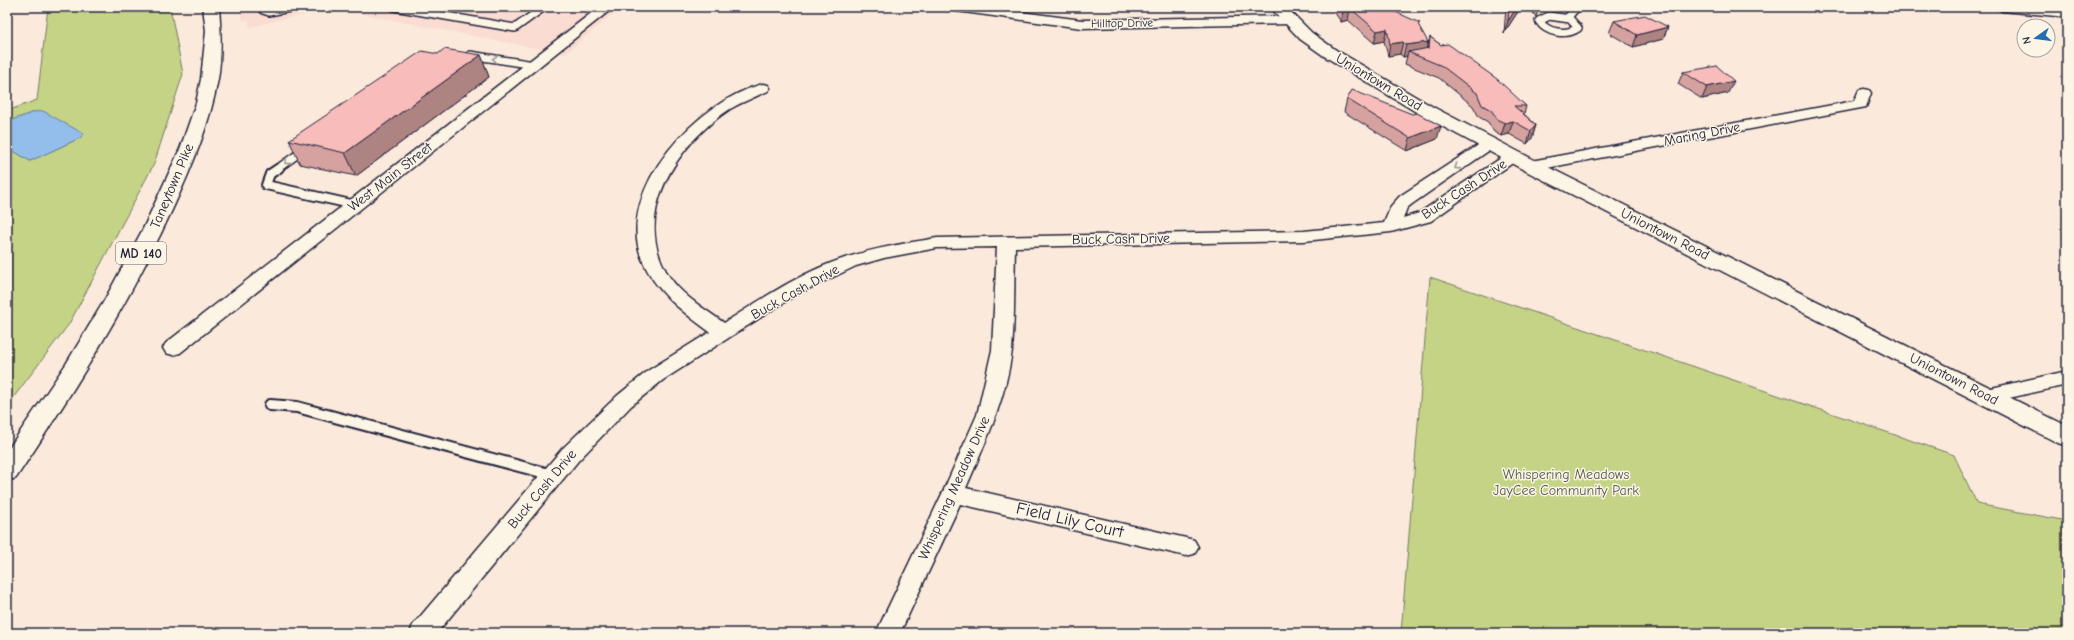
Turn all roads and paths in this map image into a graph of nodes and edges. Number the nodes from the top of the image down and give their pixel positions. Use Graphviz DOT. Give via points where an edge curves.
graph roads {
  1 [pos="211,7"];
  2 [pos="263,7"];
  3 [pos="295,7"];
  4 [pos="394,7"];
  5 [pos="544,7"];
  6 [pos="608,7"];
  7 [pos="956,7"];
  8 [pos="1578,7"];
  9 [pos="2002,7"];
  10 [pos="1283,13"];
  11 [pos="2067,13"];
  12 [pos="1567,18"];
  13 [pos="458,53"];
  14 [pos="534,65"];
  15 [pos="763,88"];
  16 [pos="1864,93"];
  17 [pos="314,143"];
  18 [pos="1489,145"];
  19 [pos="1513,157"];
  20 [pos="1531,166"];
  21 [pos="355,205"];
  22 [pos="1391,227"];
  23 [pos="1006,242"];
  24 [pos="723,332"];
  25 [pos="173,348"];
  26 [pos="2067,378"];
  27 [pos="1987,396"];
  28 [pos="270,405"];
  29 [pos="2067,437"];
  30 [pos="7,471"];
  31 [pos="553,475"];
  32 [pos="953,494"];
  33 [pos="1186,547"];
  34 [pos="422,633"];
  35 [pos="888,633"];
  1 -- 30 [label="main road, Taneytown Pike / MD 140" via="214,44 210,76 198,123 184,162 149,239 101,327 48,412"];
  2 -- 3 [label="lane" via="263,10 269,12"];
  4 -- 5 [label="lane" via="515,28"];
  6 -- 14 [label="street, West Main Street"];
  7 -- 10 [label="street, Hilltop Drive" via="1082,24"];
  8 -- 12 [label="lane"];
  9 -- 11 [label="street"];
  10 -- 18 [label="main road, Uniontown Road" via="1306,36 1361,73"];
  12 -- 12 [label="lane" via="1549,16 1539,21 1553,31 1576,30 1578,25"];
  14 -- 13 [label="lane, one-way"];
  14 -- 21 [label="street, West Main Street"];
  15 -- 24 [label="street" via="730,102 700,126 668,161 649,197 646,230 648,248 661,278 675,295"];
  16 -- 20 [label="street, Maring Drive" via="1861,104"];
  17 -- 21 [label="lane, one-way" via="270,174 266,185"];
  18 -- 19 [label="main road, Uniontown Road"];
  18 -- 22 [label="street, Buck Cash Drive, one-way" via="1406,200 1399,206"];
  19 -- 20 [label="main road, Uniontown Road"];
  19 -- 22 [label="street, Buck Cash Drive" via="1425,217"];
  20 -- 27 [label="main road, Uniontown Road"];
  21 -- 25 [label="street, West Main Street"];
  22 -- 23 [label="street, Buck Cash Drive" via="1304,236"];
  23 -- 24 [label="street, Buck Cash Drive" via="936,243 850,262 787,292"];
  23 -- 32 [label="street, Whispering Meadow Drive" via="1002,350 996,382 984,422"];
  24 -- 31 [label="street, Buck Cash Drive" via="656,375 624,401"];
  26 -- 27 [label="street"];
  27 -- 29 [label="main road, Uniontown Road"];
  28 -- 31 [label="lane" via="297,407"];
  31 -- 34 [label="street, Buck Cash Drive"];
  32 -- 33 [label="street, Field Lily Court"];
  32 -- 35 [label="street, Whispering Meadow Drive"];
}
